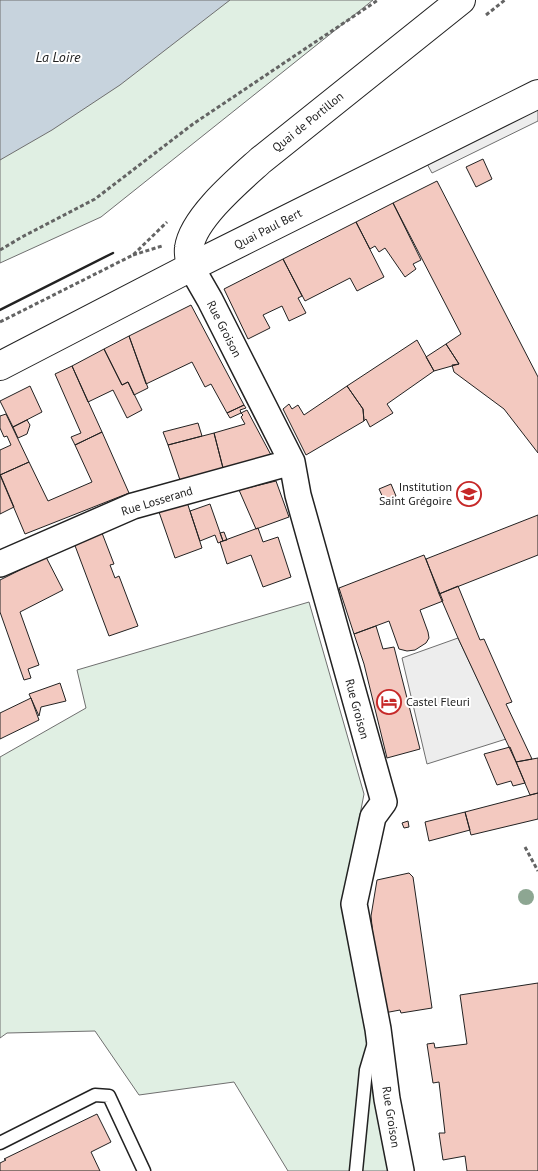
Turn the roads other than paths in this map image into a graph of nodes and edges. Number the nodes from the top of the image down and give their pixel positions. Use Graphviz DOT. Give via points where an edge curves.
graph roads {
  1 [pos="461,0"];
  2 [pos="538,94"];
  3 [pos="191,267"];
  4 [pos="0,366"];
  5 [pos="292,462"];
  6 [pos="0,564"];
  7 [pos="378,1029"];
  8 [pos="0,1143"];
  9 [pos="144,1171"];
  10 [pos="356,1171"];
  11 [pos="401,1171"];
  1 -- 3 [label="main road, Quai de Portillon" via="261,160 232,187 206,214 192,237 189,248"];
  2 -- 3 [label="main road, Quai Paul Bert"];
  3 -- 4 [label="main road, Quai Paul Bert"];
  3 -- 5 [label="street, Rue Groison"];
  5 -- 6 [label="street, Rue Losserand" via="133,506"];
  5 -- 7 [label="street, Rue Groison" via="301,505 384,802 373,817 354,904"];
  7 -- 10 [label="lane" via="366,1070"];
  7 -- 11 [label="street, Rue Groison"];
  8 -- 9 [label="lane" via="95,1095 109,1096"];
}
